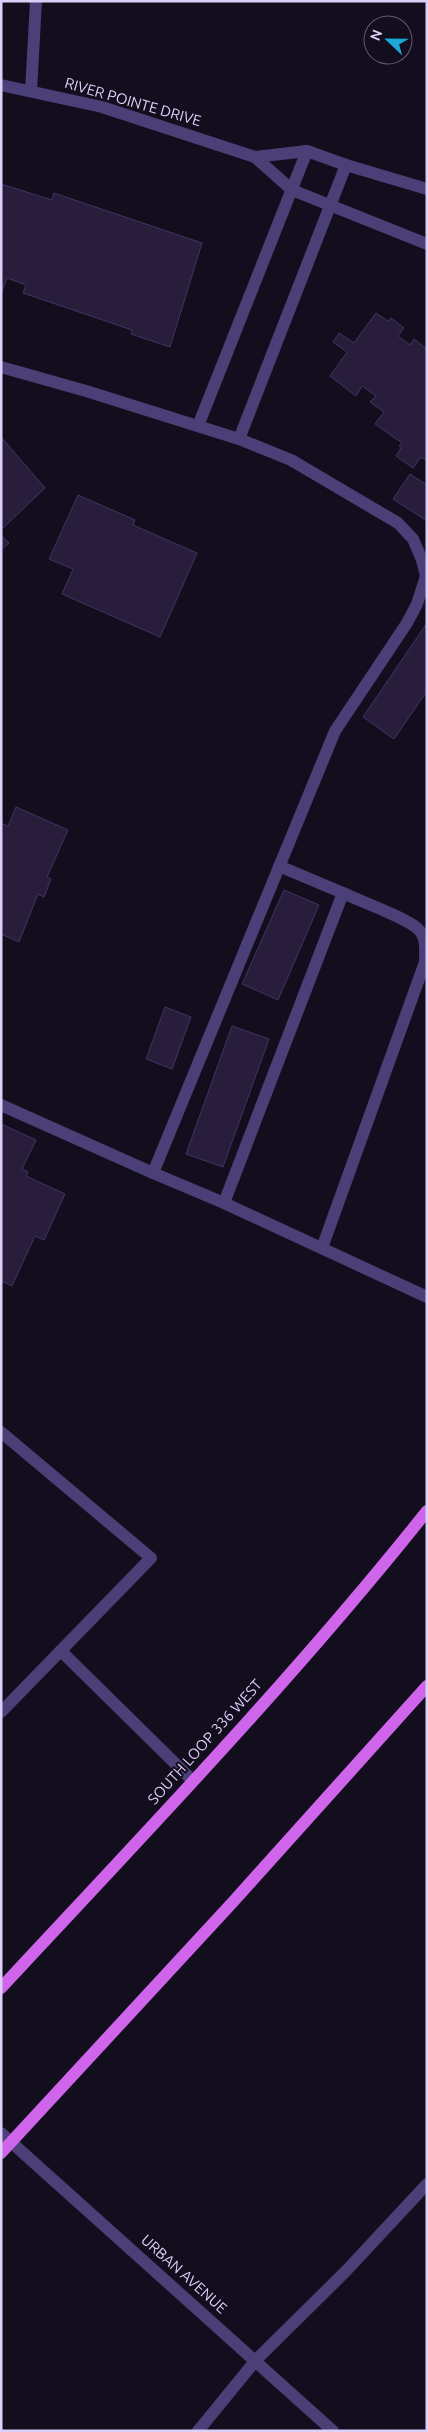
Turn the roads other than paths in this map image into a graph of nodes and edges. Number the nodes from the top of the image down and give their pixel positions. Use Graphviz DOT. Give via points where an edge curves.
graph roads {
  1 [pos="36,1"];
  2 [pos="1,85"];
  3 [pos="31,91"];
  4 [pos="307,151"];
  5 [pos="255,157"];
  6 [pos="346,165"];
  7 [pos="427,189"];
  8 [pos="292,190"];
  9 [pos="330,206"];
  10 [pos="427,244"];
  11 [pos="1,367"];
  12 [pos="198,426"];
  13 [pos="239,439"];
  14 [pos="279,866"];
  15 [pos="343,893"];
  16 [pos="1,1105"];
  17 [pos="153,1173"];
  18 [pos="224,1202"];
  19 [pos="322,1248"];
  20 [pos="427,1298"];
  21 [pos="1,1432"];
  22 [pos="427,1511"];
  23 [pos="61,1650"];
  24 [pos="427,1686"];
  25 [pos="1,1712"];
  26 [pos="193,1781"];
  27 [pos="1,1988"];
  28 [pos="1,2133"];
  29 [pos="11,2142"];
  30 [pos="1,2153"];
  31 [pos="427,2184"];
  32 [pos="256,2360"];
  33 [pos="198,2431"];
  34 [pos="333,2431"];
  1 -- 3 [label="street"];
  2 -- 3 [label="street, RIVER POINTE DRIVE"];
  3 -- 5 [label="street, RIVER POINTE DRIVE" via="102,107"];
  4 -- 5 [label="street, RIVER POINTE DRIVE"];
  4 -- 6 [label="street, RIVER POINTE DRIVE"];
  4 -- 8 [label="street"];
  5 -- 8 [label="street, RIVER POINTE DRIVE"];
  6 -- 7 [label="street, RIVER POINTE DRIVE"];
  6 -- 9 [label="street"];
  8 -- 9 [label="street, RIVER POINTE DRIVE"];
  8 -- 12 [label="street"];
  9 -- 10 [label="street, RIVER POINTE DRIVE"];
  9 -- 13 [label="street"];
  11 -- 12 [label="street"];
  12 -- 13 [label="street"];
  13 -- 14 [label="street" via="291,460 398,523 413,539 426,576 407,623 335,731"];
  14 -- 15 [label="street"];
  14 -- 17 [label="street"];
  15 -- 18 [label="street"];
  15 -- 19 [label="street" via="418,929 424,940 425,962"];
  16 -- 17 [label="street"];
  17 -- 18 [label="street"];
  18 -- 19 [label="street"];
  19 -- 20 [label="street"];
  21 -- 23 [label="street" via="151,1558"];
  22 -- 26 [label="main road, SOUTH LOOP 336 WEST" via="382,1567"];
  23 -- 25 [label="street"];
  23 -- 26 [label="street"];
  24 -- 29 [label="main road"];
  26 -- 27 [label="main road, SOUTH LOOP 336 WEST"];
  28 -- 29 [label="street, URBAN AVENUE"];
  29 -- 30 [label="main road"];
  29 -- 32 [label="street, URBAN AVENUE"];
  31 -- 32 [label="street" via="346,2271"];
  32 -- 33 [label="street"];
  32 -- 34 [label="street, URBAN AVENUE"];
}
